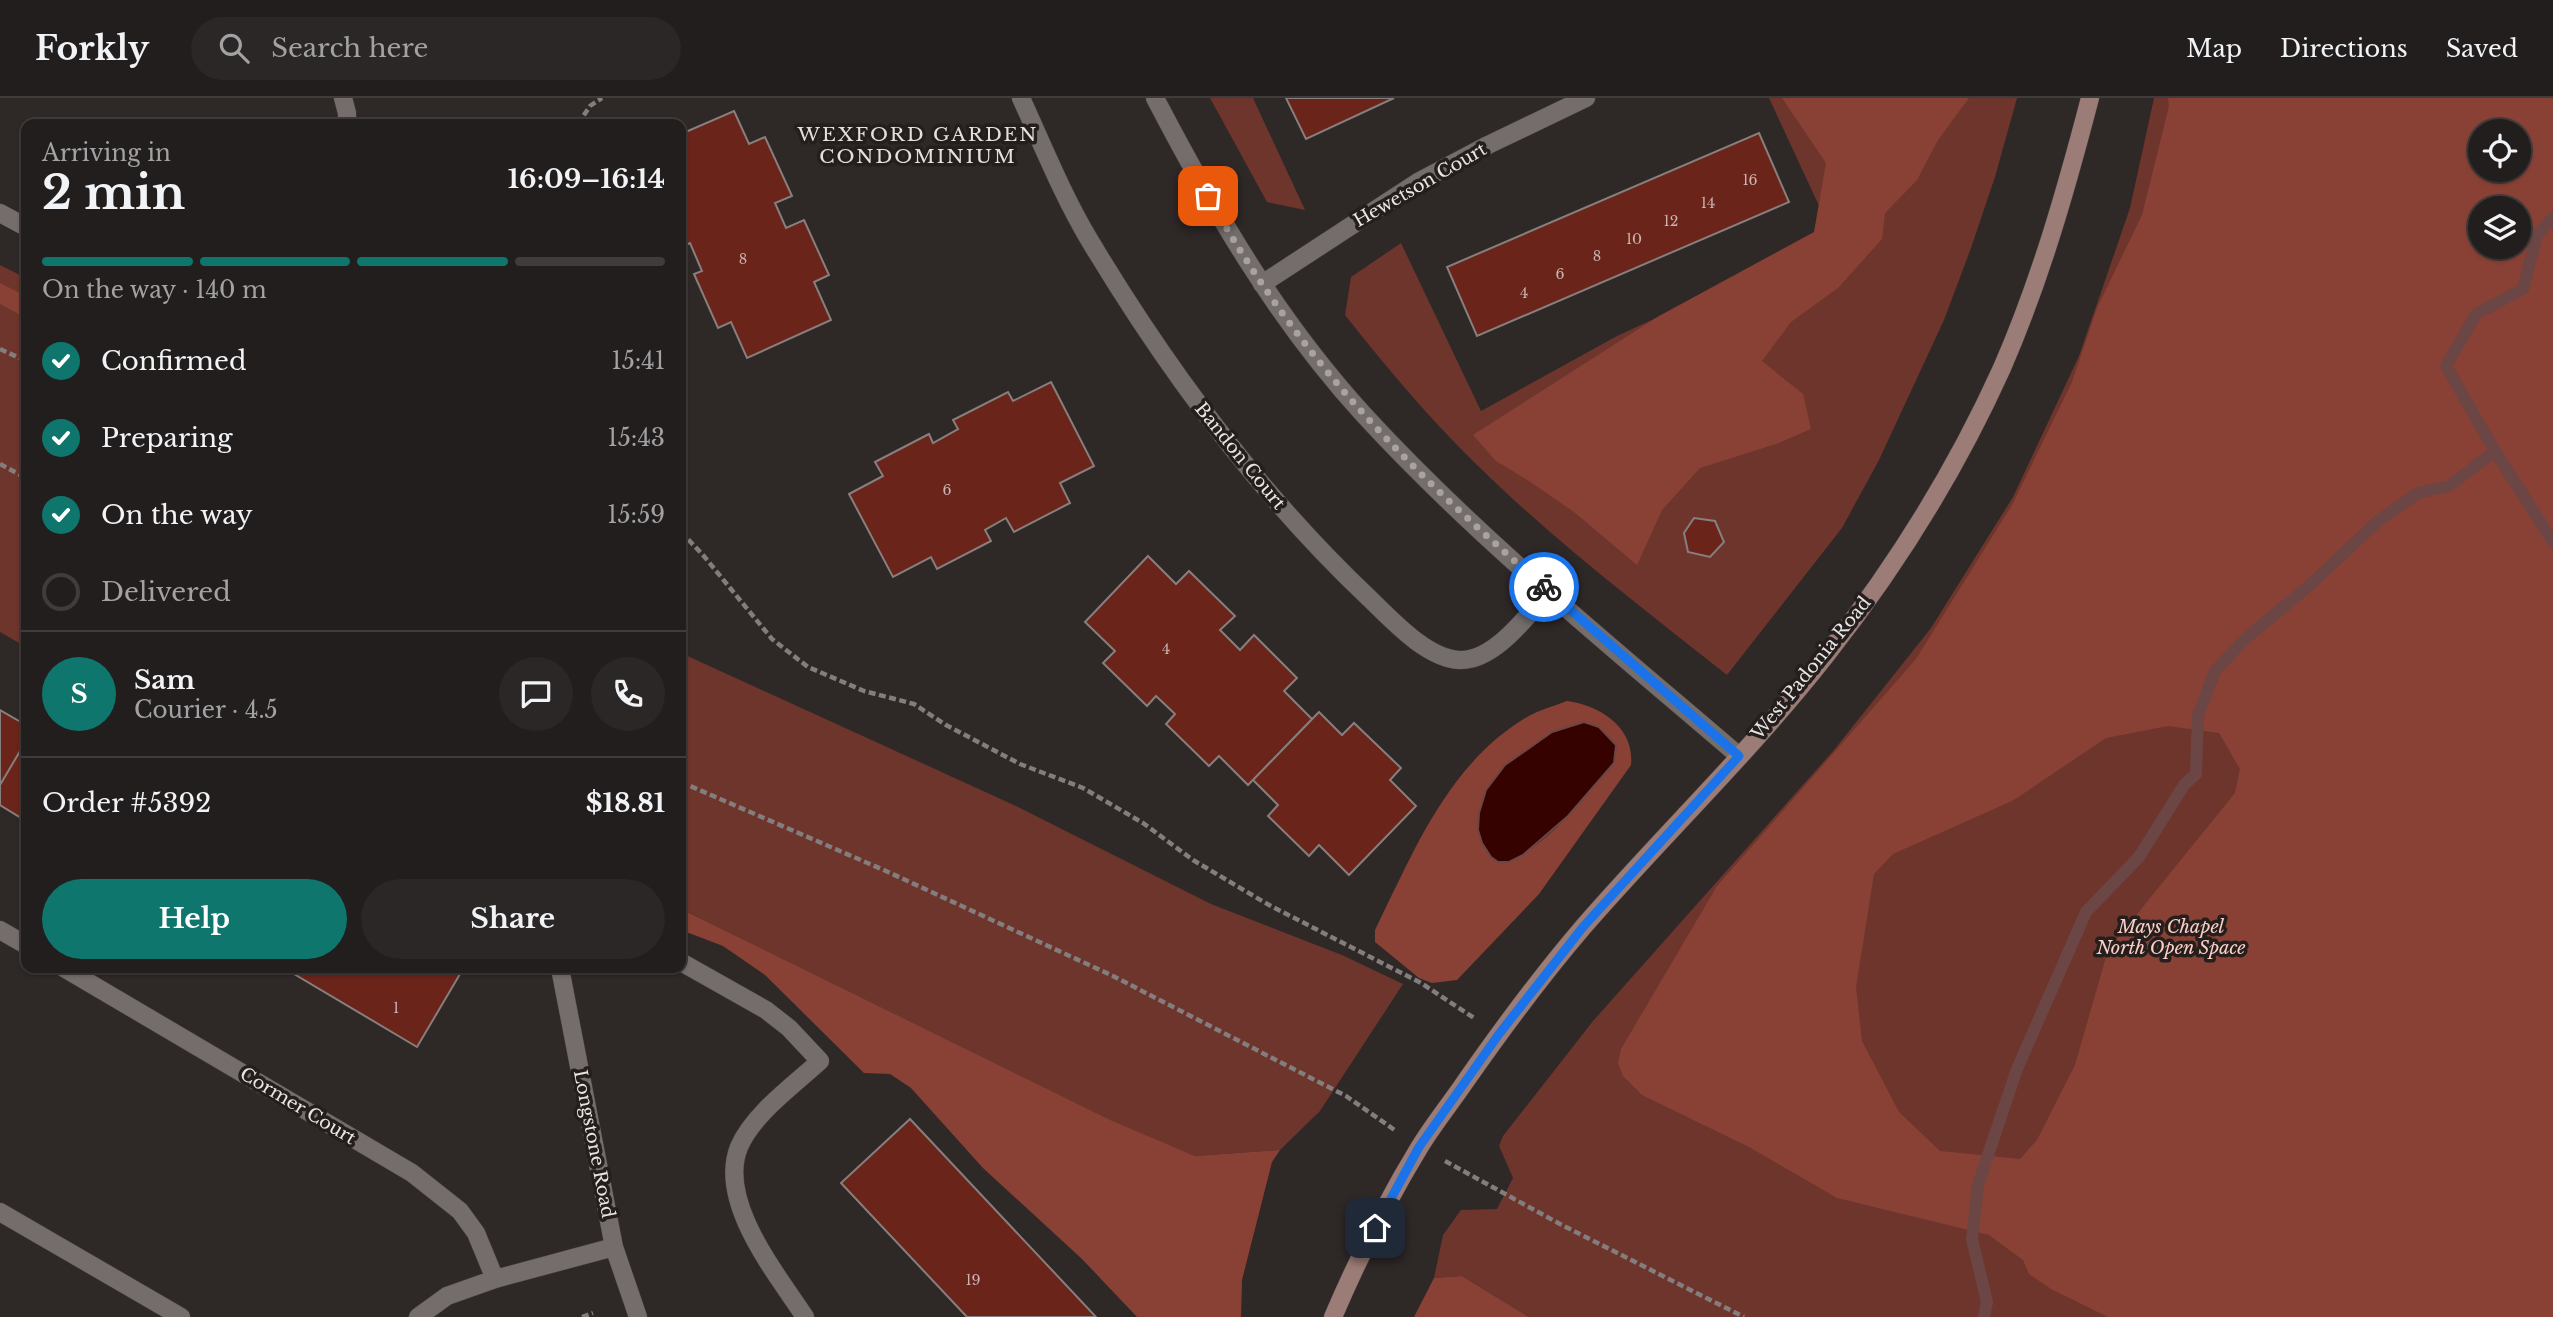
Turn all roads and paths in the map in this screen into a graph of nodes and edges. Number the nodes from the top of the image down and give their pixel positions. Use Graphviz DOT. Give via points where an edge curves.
graph roads {
  1 [pos="343,98"];
  2 [pos="602,98"];
  3 [pos="1021,98"];
  4 [pos="1155,98"];
  5 [pos="1586,98"];
  6 [pos="2090,98"];
  7 [pos="347,119"];
  8 [pos="581,119"];
  9 [pos="0,213"];
  10 [pos="21,224"];
  11 [pos="1262,284"];
  12 [pos="0,349"];
  13 [pos="21,359"];
  14 [pos="0,464"];
  15 [pos="21,475"];
  16 [pos="686,537"];
  17 [pos="1549,592"];
  18 [pos="1739,756"];
  19 [pos="686,784"];
  20 [pos="0,930"];
  21 [pos="21,942"];
  22 [pos="686,965"];
  23 [pos="72,973"];
  24 [pos="564,973"];
  25 [pos="1499,1034"];
  26 [pos="1419,1147"];
  27 [pos="0,1212"];
  28 [pos="614,1247"];
  29 [pos="495,1279"];
  30 [pos="593,1313"];
  31 [pos="181,1317"];
  32 [pos="418,1317"];
  33 [pos="582,1317"];
  34 [pos="638,1317"];
  35 [pos="805,1317"];
  36 [pos="1333,1317"];
  37 [pos="1744,1317"];
  1 -- 7 [label="street"];
  2 -- 8 [label="path"];
  3 -- 17 [label="street, Bandon Court" via="1090,239 1205,415 1330,562 1405,632 1435,653 1460,660 1483,655 1504,640"];
  4 -- 11 [label="street" via="1228,233"];
  5 -- 11 [label="street, Hewetson Court" via="1418,182"];
  6 -- 18 [label="main road, West Padonia Road" via="2037,279 2001,369 1948,473 1895,561 1826,655"];
  9 -- 10 [label="street"];
  11 -- 17 [label="street" via="1363,413"];
  12 -- 13 [label="path"];
  14 -- 15 [label="path"];
  16 -- 25 [label="path" via="772,639 808,667 864,691 914,704 1020,764 1083,788 1269,905 1421,983"];
  17 -- 18 [label="street"];
  18 -- 25 [label="main road, West Padonia Road" via="1583,927"];
  19 -- 26 [label="path" via="1125,982 1346,1096"];
  20 -- 21 [label="street"];
  22 -- 35 [label="street" via="766,1010 820,1061 754,1123 739,1148 734,1177 754,1238"];
  23 -- 29 [label="street, Cormer Court" via="422,1181 460,1211"];
  24 -- 28 [label="street, Longstone Road"];
  25 -- 26 [label="main road, West Padonia Road"];
  26 -- 36 [label="main road, West Padonia Road"];
  26 -- 37 [label="path"];
  27 -- 31 [label="street"];
  28 -- 29 [label="street"];
  28 -- 34 [label="street, Longstone Road"];
  29 -- 32 [label="street" via="447,1296"];
  30 -- 33 [label="path"];
}
